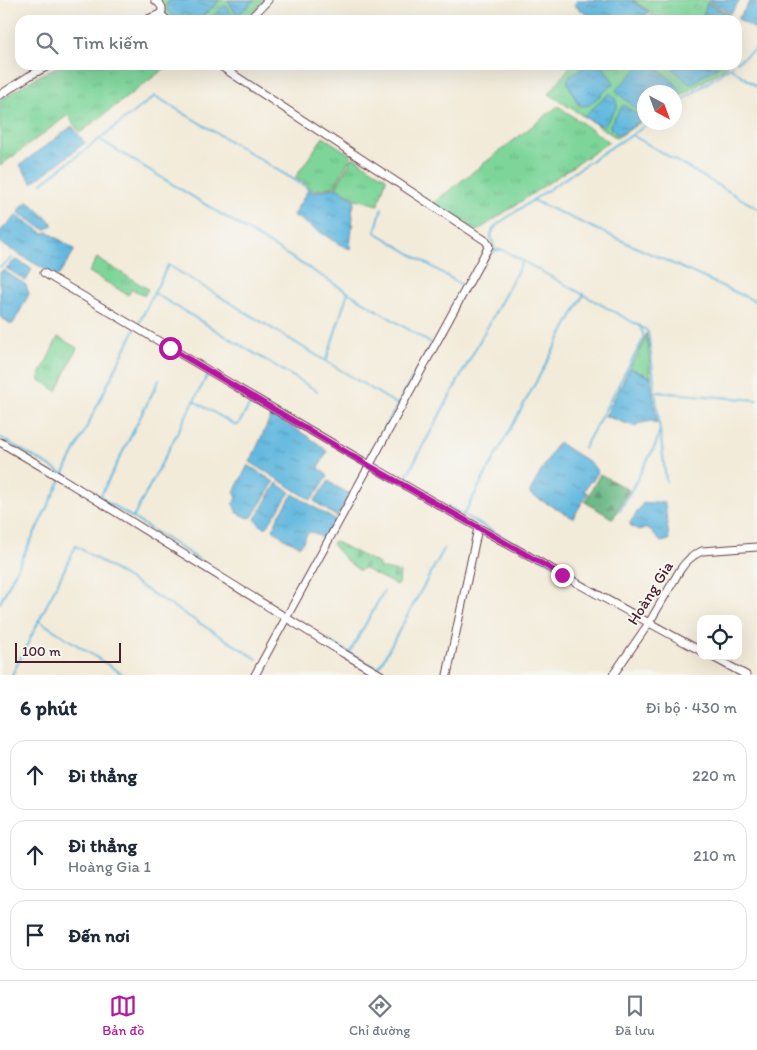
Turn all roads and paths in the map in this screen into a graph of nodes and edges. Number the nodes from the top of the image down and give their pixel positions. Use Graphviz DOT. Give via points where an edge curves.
graph roads {
  1 [pos="155,0"];
  2 [pos="268,0"];
  3 [pos="160,14"];
  4 [pos="254,15"];
  5 [pos="40,70"];
  6 [pos="227,70"];
  7 [pos="0,95"];
  8 [pos="44,274"];
  9 [pos="0,442"];
  10 [pos="368,465"];
  11 [pos="478,528"];
  12 [pos="757,547"];
  13 [pos="287,618"];
  14 [pos="649,623"];
  15 [pos="697,649"];
  16 [pos="718,660"];
  17 [pos="255,675"];
  18 [pos="381,675"];
  19 [pos="447,675"];
  20 [pos="613,675"];
  21 [pos="746,675"];
  1 -- 3 [label="street" via="162,8"];
  2 -- 4 [label="street"];
  5 -- 7 [label="street"];
  6 -- 10 [label="street" via="488,243 488,249"];
  8 -- 10 [label="street"];
  9 -- 13 [label="street"];
  10 -- 11 [label="street"];
  10 -- 13 [label="street"];
  11 -- 14 [label="street"];
  11 -- 19 [label="street"];
  12 -- 14 [label="street, Hoàng Gia" via="697,553 684,564"];
  13 -- 17 [label="street"];
  13 -- 18 [label="street"];
  14 -- 15 [label="street"];
  14 -- 20 [label="street, Hoàng Gia"];
  16 -- 21 [label="street"];
}
